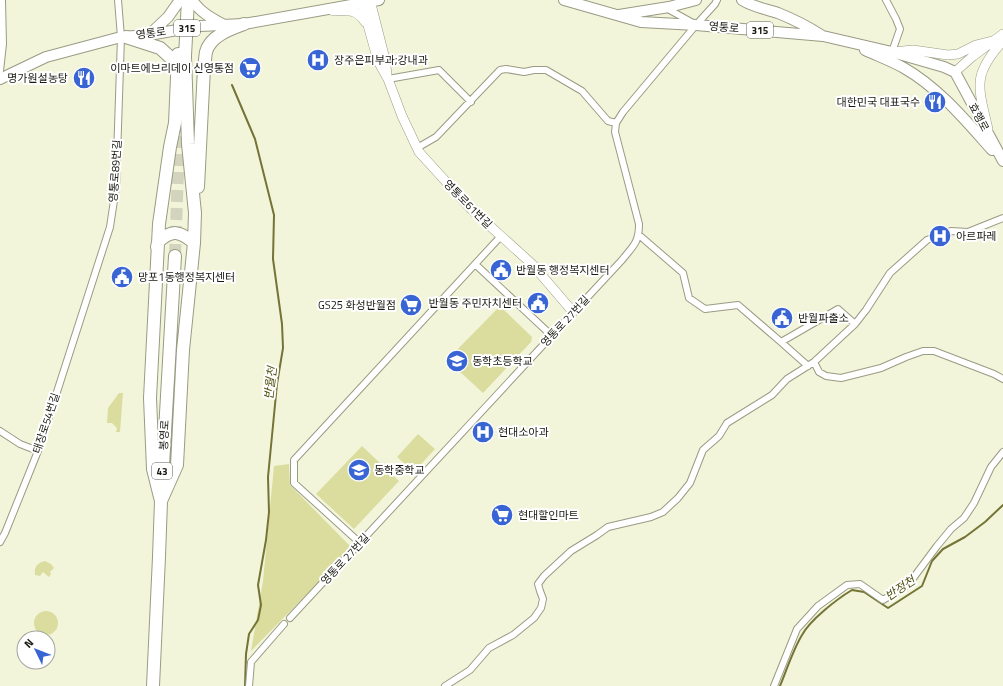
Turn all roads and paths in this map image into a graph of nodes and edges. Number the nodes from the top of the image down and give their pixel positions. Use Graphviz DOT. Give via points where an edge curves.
graph roads {
  1 [pos="2,0"];
  2 [pos="118,0"];
  3 [pos="180,0"];
  4 [pos="188,0"];
  5 [pos="192,0"];
  6 [pos="564,0"];
  7 [pos="696,0"];
  8 [pos="717,0"];
  9 [pos="742,0"];
  10 [pos="886,0"];
  11 [pos="370,1"];
  12 [pos="664,8"];
  13 [pos="320,10"];
  14 [pos="614,15"];
  15 [pos="244,24"];
  16 [pos="224,25"];
  17 [pos="696,25"];
  18 [pos="368,26"];
  19 [pos="187,28"];
  20 [pos="1003,34"];
  21 [pos="149,35"];
  22 [pos="823,36"];
  23 [pos="124,37"];
  24 [pos="845,40"];
  25 [pos="992,41"];
  26 [pos="1003,41"];
  27 [pos="892,52"];
  28 [pos="178,67"];
  29 [pos="0,72"];
  30 [pos="955,72"];
  31 [pos="0,79"];
  32 [pos="388,79"];
  33 [pos="471,102"];
  34 [pos="608,121"];
  35 [pos="616,123"];
  36 [pos="615,132"];
  37 [pos="989,136"];
  38 [pos="417,148"];
  39 [pos="1003,161"];
  40 [pos="195,212"];
  41 [pos="1003,218"];
  42 [pos="639,235"];
  43 [pos="501,236"];
  44 [pos="194,243"];
  45 [pos="157,254"];
  46 [pos="175,256"];
  47 [pos="476,264"];
  48 [pos="86,301"];
  49 [pos="573,312"];
  50 [pos="855,324"];
  51 [pos="551,336"];
  52 [pos="781,342"];
  53 [pos="814,362"];
  54 [pos="808,366"];
  55 [pos="1003,379"];
  56 [pos="0,431"];
  57 [pos="38,451"];
  58 [pos="1003,452"];
  59 [pos="161,500"];
  60 [pos="0,542"];
  61 [pos="360,543"];
  62 [pos="290,618"];
  63 [pos="284,624"];
  64 [pos="153,686"];
  65 [pos="249,686"];
  66 [pos="446,686"];
  67 [pos="774,686"];
  1 -- 29 [label="street" via="3,44"];
  2 -- 23 [label="street, 영통로89번길"];
  3 -- 21 [label="main road" via="168,17"];
  4 -- 19 [label="highway"];
  5 -- 16 [label="main road" via="207,16"];
  6 -- 14 [label="main road, 영통로 / 315"];
  7 -- 12 [label="main road"];
  8 -- 17 [label="street"];
  9 -- 22 [label="main road" via="796,21"];
  10 -- 27 [label="street" via="900,29"];
  11 -- 13 [label="main road, 영통로 / 315"];
  11 -- 18 [label="street"];
  11 -- 32 [label="street" via="386,59"];
  12 -- 14 [label="main road"];
  12 -- 17 [label="street"];
  13 -- 15 [label="main road, 영통로 / 315"];
  13 -- 18 [label="street" via="355,11"];
  14 -- 17 [label="main road, 영통로 / 315" via="641,22"];
  15 -- 16 [label="main road, 영통로 / 315"];
  15 -- 40 [label="highway" via="221,34 206,51"];
  16 -- 19 [label="main road, 영통로 / 315"];
  17 -- 22 [label="main road, 영통로 / 315"];
  17 -- 35 [label="street"];
  18 -- 32 [label="street" via="378,61"];
  19 -- 21 [label="main road, 영통로 / 315"];
  19 -- 28 [label="highway" via="178,46"];
  19 -- 40 [label="highway" via="185,56 188,144"];
  20 -- 25 [label="street"];
  21 -- 23 [label="main road, 영통로 / 315"];
  22 -- 24 [label="main road, 영통로 / 315"];
  23 -- 28 [label="highway" via="160,48"];
  23 -- 31 [label="main road, 영통로 / 315" via="46,57"];
  23 -- 48 [label="street, 영통로89번길" via="116,186 110,227"];
  24 -- 27 [label="main road, 영통로 / 315"];
  24 -- 39 [label="main road, 315" via="904,68 929,87 956,110"];
  25 -- 27 [label="street" via="958,54 913,50"];
  25 -- 30 [label="street"];
  26 -- 37 [label="street" via="987,59 980,75 979,93"];
  27 -- 30 [label="main road, 영통로 / 315"];
  28 -- 45 [label="highway" via="175,123 159,224"];
  30 -- 37 [label="main road, 효행로 / 315"];
  32 -- 33 [label="street" via="439,70"];
  32 -- 38 [label="street, 영통로61번길"];
  33 -- 34 [label="street" via="500,70 546,70 582,91"];
  33 -- 38 [label="street" via="436,137"];
  34 -- 35 [label="street"];
  34 -- 36 [label="street"];
  35 -- 36 [label="street"];
  36 -- 42 [label="street" via="639,224"];
  37 -- 39 [label="main road, 효행로 / 315"];
  38 -- 43 [label="street, 영통로61번길" via="470,208"];
  40 -- 44 [label="highway"];
  41 -- 50 [label="street" via="968,232 951,231 927,240 890,273"];
  42 -- 49 [label="street, 영통로 27번길" via="636,243 622,260"];
  42 -- 52 [label="street" via="683,273 689,298 705,309 738,305"];
  43 -- 47 [label="street"];
  43 -- 49 [label="street, 영통로61번길" via="532,264"];
  44 -- 45 [label="highway" via="180,233 167,235 158,242"];
  44 -- 59 [label="highway" via="177,466"];
  45 -- 59 [label="highway" via="150,398 153,469"];
  46 -- 59 [label="highway, 봉영로 / 43"];
  47 -- 51 [label="street"];
  47 -- 61 [label="street" via="294,460 294,483"];
  48 -- 57 [label="street, 태장로54번길"];
  49 -- 51 [label="street, 영통로 27번길"];
  50 -- 52 [label="street" via="838,309"];
  50 -- 53 [label="street"];
  51 -- 61 [label="street, 영통로 27번길"];
  52 -- 54 [label="street"];
  53 -- 54 [label="street"];
  53 -- 55 [label="street" via="819,372 826,376 841,378 881,368 906,357 934,351"];
  54 -- 66 [label="street" via="787,379 772,395 727,423 719,436 702,450 690,482 663,512 651,518 608,526 558,562 538,584 543,599 541,608 534,618 513,635 489,648 470,670"];
  56 -- 57 [label="street" via="20,444"];
  57 -- 60 [label="street, 태장로54번길" via="6,533"];
  58 -- 67 [label="street" via="991,467 964,518 951,529 908,585 883,600 860,584 847,585 818,606 797,629"];
  59 -- 64 [label="highway, 봉영로 / 43"];
  61 -- 62 [label="street, 영통로 27번길"];
  63 -- 65 [label="street" via="251,662"];
}
